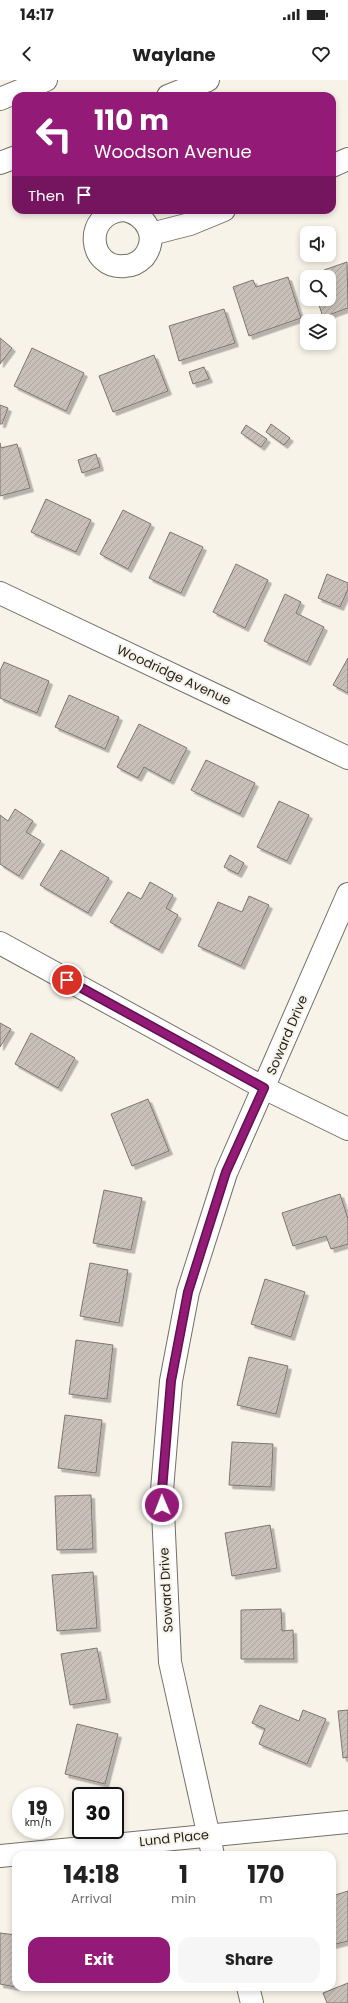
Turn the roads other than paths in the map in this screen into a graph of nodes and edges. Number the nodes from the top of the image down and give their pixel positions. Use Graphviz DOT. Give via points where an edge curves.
graph roads {
  1 [pos="46,80"];
  2 [pos="208,80"];
  3 [pos="17,92"];
  4 [pos="178,92"];
  5 [pos="12,94"];
  6 [pos="0,99"];
  7 [pos="12,158"];
  8 [pos="348,159"];
  9 [pos="0,163"];
  10 [pos="336,164"];
  11 [pos="107,214"];
  12 [pos="137,214"];
  13 [pos="214,214"];
  14 [pos="151,234"];
  15 [pos="0,593"];
  16 [pos="348,758"];
  17 [pos="348,894"];
  18 [pos="0,943"];
  19 [pos="264,1088"];
  20 [pos="348,1129"];
  21 [pos="348,1822"];
  22 [pos="211,1845"];
  23 [pos="96,1851"];
  24 [pos="12,1855"];
  25 [pos="0,1856"];
  26 [pos="249,1991"];
  27 [pos="252,2003"];
  1 -- 3 [label="street"];
  2 -- 4 [label="street"];
  5 -- 6 [label="street"];
  7 -- 9 [label="street"];
  8 -- 10 [label="street"];
  11 -- 14 [label="street" via="100,220 96,229 95,247 103,259 115,266 130,266 136,263 148,252"];
  12 -- 14 [label="street" via="142,217"];
  13 -- 14 [label="street" via="190,224"];
  15 -- 16 [label="street, Woodridge Avenue"];
  17 -- 19 [label="street, Soward Drive"];
  18 -- 19 [label="street"];
  19 -- 20 [label="street"];
  19 -- 22 [label="street, Soward Drive" via="226,1172 188,1292 171,1381 162,1490 170,1662"];
  21 -- 22 [label="street, Lund Place"];
  22 -- 23 [label="street, Lund Place"];
  24 -- 25 [label="street, Lund Place"];
  26 -- 27 [label="street"];
}
